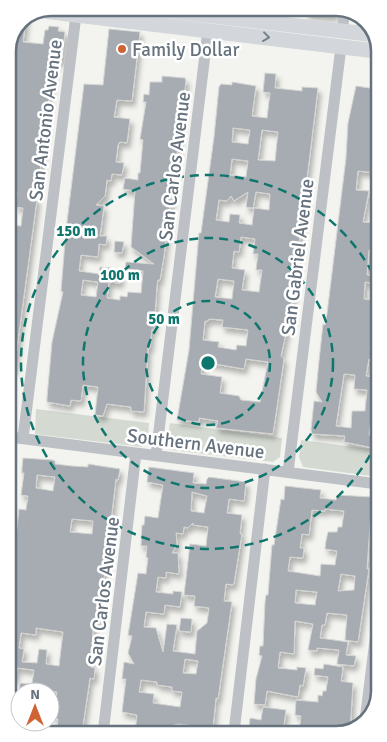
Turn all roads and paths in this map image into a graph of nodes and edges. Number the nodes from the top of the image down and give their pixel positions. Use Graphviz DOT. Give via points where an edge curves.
graph roads {
  1 [pos="235,16"];
  2 [pos="76,17"];
  3 [pos="92,17"];
  4 [pos="344,17"];
  5 [pos="208,30"];
  6 [pos="367,36"];
  7 [pos="342,39"];
  8 [pos="371,49"];
  9 [pos="16,437"];
  10 [pos="23,438"];
  11 [pos="136,453"];
  12 [pos="156,455"];
  13 [pos="265,469"];
  14 [pos="288,472"];
  15 [pos="371,483"];
  16 [pos="371,672"];
  17 [pos="367,707"];
  18 [pos="104,726"];
  19 [pos="235,726"];
  1 -- 7 [label="main road"];
  2 -- 10 [label="street, San Antonio Avenue"];
  3 -- 5 [label="main road"];
  4 -- 7 [label="street, San Gabriel Avenue"];
  5 -- 7 [label="main road, one-way"];
  5 -- 12 [label="street, San Carlos Avenue"];
  6 -- 7 [label="main road"];
  7 -- 8 [label="main road"];
  7 -- 14 [label="street, San Gabriel Avenue"];
  9 -- 10 [label="street, Southern Avenue"];
  10 -- 11 [label="street, Southern Avenue"];
  11 -- 12 [label="street, Southern Avenue"];
  11 -- 18 [label="street, San Carlos Avenue"];
  12 -- 13 [label="street, Southern Avenue"];
  13 -- 14 [label="street, Southern Avenue"];
  13 -- 19 [label="street"];
  14 -- 15 [label="street, Southern Avenue"];
  16 -- 17 [label="street"];
}
